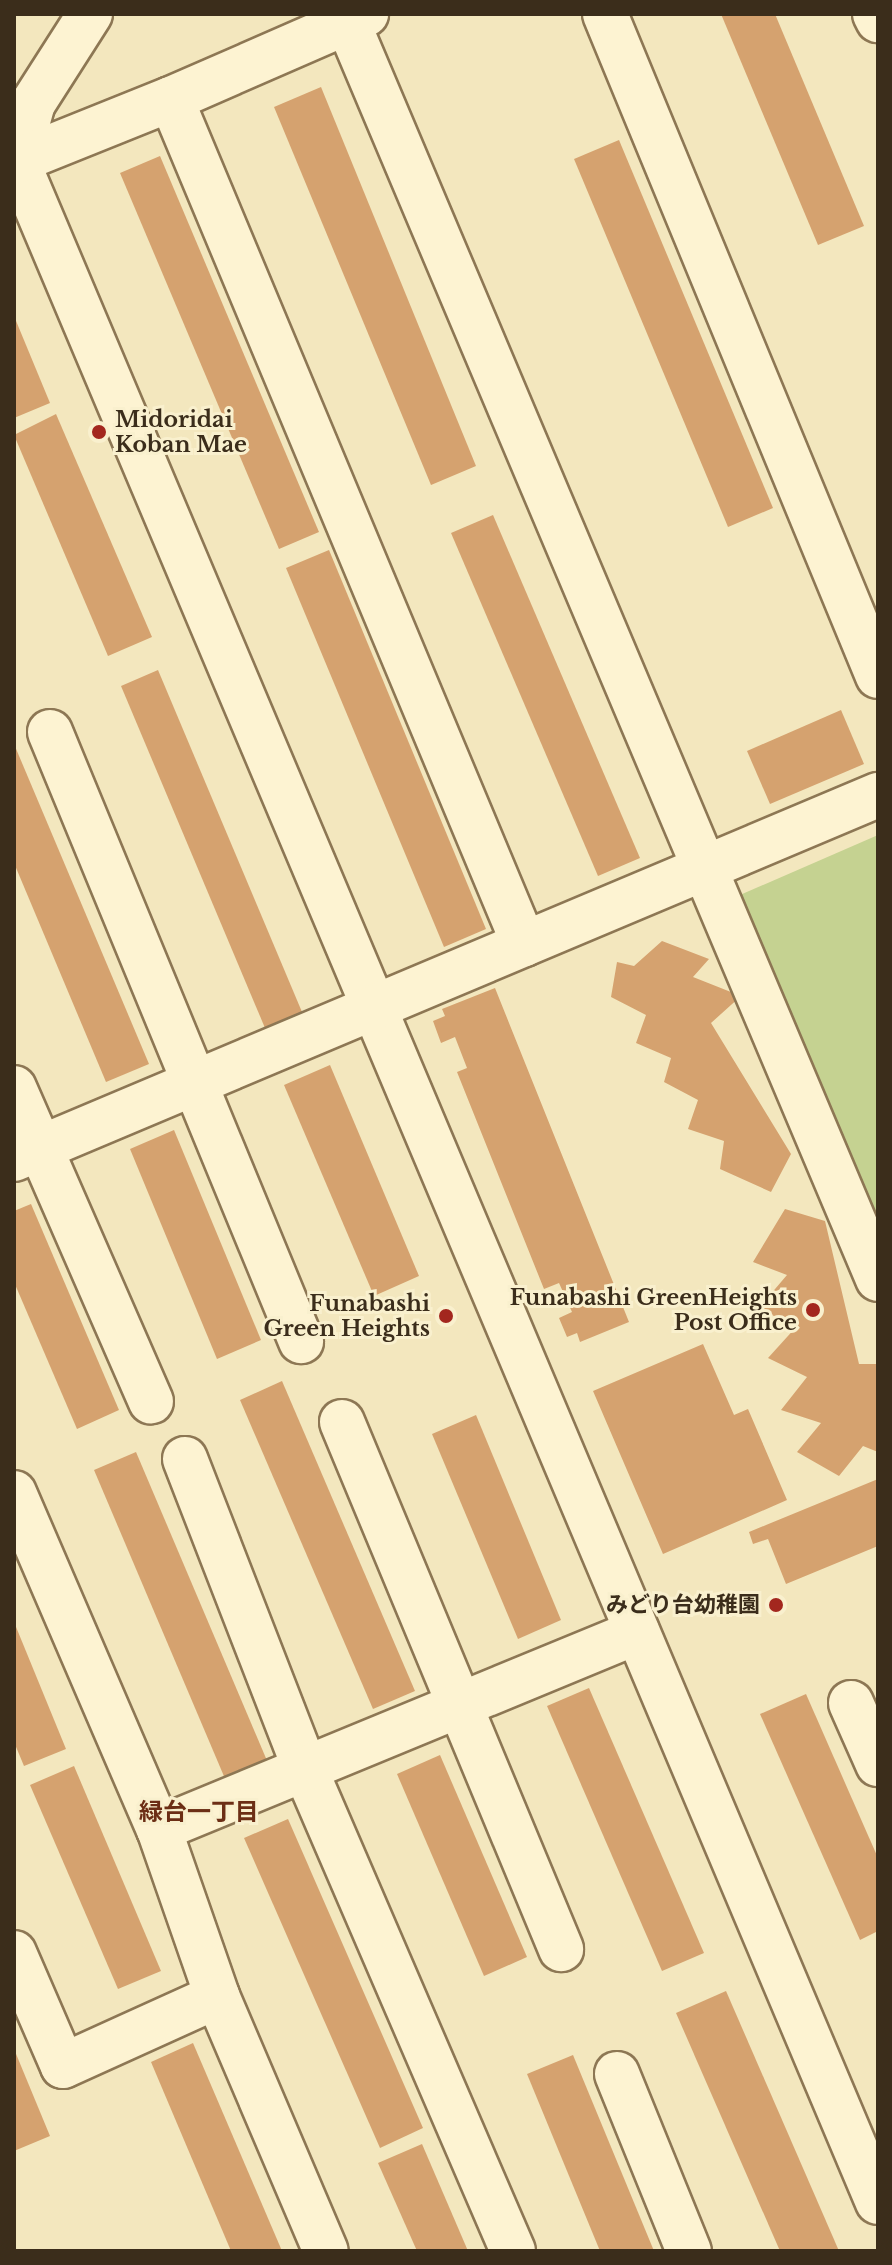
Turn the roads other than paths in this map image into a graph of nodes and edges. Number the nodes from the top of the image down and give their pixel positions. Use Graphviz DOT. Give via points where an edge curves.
graph roads {
  1 [pos="90,14"];
  2 [pos="605,14"];
  3 [pos="875,14"];
  4 [pos="352,17"];
  5 [pos="878,20"];
  6 [pos="171,99"];
  7 [pos="16,161"];
  8 [pos="878,676"];
  9 [pos="50,732"];
  10 [pos="878,795"];
  11 [pos="704,868"];
  12 [pos="524,944"];
  13 [pos="374,1008"];
  14 [pos="195,1083"];
  15 [pos="14,1088"];
  16 [pos="26,1154"];
  17 [pos="878,1279"];
  18 [pos="301,1341"];
  19 [pos="151,1401"];
  20 [pos="342,1422"];
  21 [pos="185,1459"];
  22 [pos="14,1493"];
  23 [pos="637,1632"];
  24 [pos="851,1703"];
  25 [pos="459,1706"];
  26 [pos="878,1764"];
  27 [pos="305,1769"];
  28 [pos="159,1829"];
  29 [pos="561,1949"];
  30 [pos="14,1953"];
  31 [pos="217,1996"];
  32 [pos="617,2074"];
  33 [pos="878,2202"];
  34 [pos="326,2251"];
  35 [pos="513,2251"];
  36 [pos="689,2251"];
  1 -- 7 [label="street" via="33,103"];
  2 -- 8 [label="street"];
  3 -- 5 [label="street"];
  4 -- 6 [label="street"];
  4 -- 11 [label="street"];
  6 -- 7 [label="street"];
  6 -- 12 [label="street"];
  7 -- 13 [label="street"];
  9 -- 14 [label="street"];
  10 -- 11 [label="street"];
  11 -- 12 [label="street"];
  11 -- 17 [label="street"];
  12 -- 13 [label="street"];
  13 -- 14 [label="street"];
  13 -- 23 [label="street"];
  14 -- 16 [label="street"];
  14 -- 18 [label="street"];
  15 -- 16 [label="street"];
  16 -- 19 [label="street"];
  20 -- 25 [label="street"];
  21 -- 27 [label="street"];
  22 -- 28 [label="street"];
  23 -- 25 [label="street"];
  23 -- 33 [label="street"];
  24 -- 26 [label="street"];
  25 -- 27 [label="street"];
  25 -- 29 [label="street"];
  27 -- 28 [label="street"];
  27 -- 35 [label="street"];
  28 -- 31 [label="street"];
  30 -- 31 [label="street" via="63,2066"];
  31 -- 34 [label="street"];
  32 -- 36 [label="street"];
}
